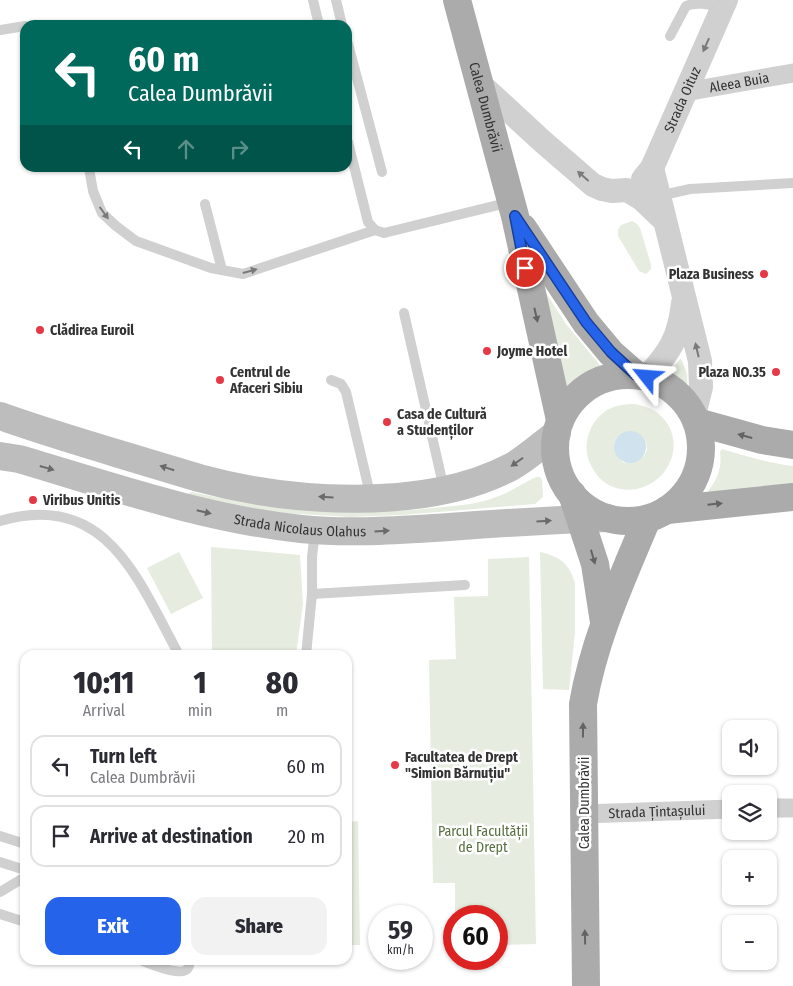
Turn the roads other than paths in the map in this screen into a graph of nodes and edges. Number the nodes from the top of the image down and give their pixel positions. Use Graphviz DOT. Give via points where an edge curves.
graph roads {
  1 [pos="313,0"];
  2 [pos="336,0"];
  3 [pos="457,0"];
  4 [pos="725,4"];
  5 [pos="318,20"];
  6 [pos="341,20"];
  7 [pos="20,27"];
  8 [pos="0,30"];
  9 [pos="670,36"];
  10 [pos="352,59"];
  11 [pos="793,73"];
  12 [pos="478,81"];
  13 [pos="685,92"];
  14 [pos="352,158"];
  15 [pos="652,168"];
  16 [pos="91,172"];
  17 [pos="382,172"];
  18 [pos="793,183"];
  19 [pos="627,190"];
  20 [pos="659,196"];
  21 [pos="205,204"];
  22 [pos="513,209"];
  23 [pos="664,220"];
  24 [pos="375,230"];
  25 [pos="222,270"];
  26 [pos="684,297"];
  27 [pos="404,313"];
  28 [pos="642,376"];
  29 [pos="331,380"];
  30 [pos="0,416"];
  31 [pos="696,418"];
  32 [pos="558,427"];
  33 [pos="793,445"];
  34 [pos="0,456"];
  35 [pos="444,490"];
  36 [pos="793,497"];
  37 [pos="371,499"];
  38 [pos="575,507"];
  39 [pos="657,514"];
  40 [pos="0,521"];
  41 [pos="315,530"];
  42 [pos="465,585"];
  43 [pos="312,594"];
  44 [pos="604,623"];
  45 [pos="176,650"];
  46 [pos="306,650"];
  47 [pos="777,808"];
  48 [pos="793,808"];
  49 [pos="722,809"];
  50 [pos="583,814"];
  51 [pos="0,836"];
  52 [pos="20,842"];
  53 [pos="0,862"];
  54 [pos="20,868"];
  55 [pos="20,879"];
  56 [pos="0,892"];
  57 [pos="0,914"];
  58 [pos="20,920"];
  59 [pos="155,965"];
  60 [pos="189,965"];
  61 [pos="586,986"];
  1 -- 5 [label="lane"];
  2 -- 6 [label="lane"];
  3 -- 12 [label="main road, Calea Dumbrăvii"];
  4 -- 9 [label="lane" via="686,6"];
  4 -- 13 [label="street, Strada Oituz, one-way"];
  7 -- 8 [label="lane"];
  10 -- 17 [label="lane"];
  11 -- 13 [label="street, Aleea Buia"];
  19 -- 12 [label="street, one-way" via="612,191 593,185"];
  12 -- 22 [label="main road, Calea Dumbrăvii"];
  13 -- 15 [label="street, Strada Oituz"];
  14 -- 24 [label="lane" via="368,222"];
  15 -- 19 [label="street, Strada Oituz" via="644,179"];
  15 -- 20 [label="street"];
  16 -- 25 [label="lane, one-way" via="93,191 102,213 136,241"];
  18 -- 20 [label="lane" via="690,189"];
  19 -- 23 [label="street"];
  20 -- 23 [label="street"];
  21 -- 25 [label="lane"];
  22 -- 24 [label="lane" via="384,233"];
  22 -- 28 [label="main road, Calea Dumbrăvii" via="586,322 611,352"];
  22 -- 32 [label="main road, Calea Dumbrăvii, one-way"];
  23 -- 26 [label="street"];
  25 -- 24 [label="lane, one-way" via="244,274"];
  26 -- 28 [label="street" via="681,324 675,339 662,360"];
  31 -- 26 [label="street, one-way" via="701,377"];
  27 -- 35 [label="lane"];
  28 -- 31 [label="main road" via="675,391"];
  28 -- 32 [label="main road" via="609,377 591,385 575,398"];
  29 -- 37 [label="lane" via="341,384 346,392"];
  37 -- 30 [label="main road, Strada Nicolaus Olahus, one-way" via="310,496 232,485"];
  33 -- 31 [label="main road, one-way" via="762,440"];
  31 -- 39 [label="main road" via="702,450 695,478 679,501"];
  32 -- 35 [label="main road, Strada Nicolaus Olahus, one-way" via="512,466"];
  32 -- 38 [label="main road" via="556,459"];
  34 -- 41 [label="main road, Strada Nicolaus Olahus, one-way" via="210,513 268,525"];
  35 -- 37 [label="main road, Strada Nicolaus Olahus"];
  39 -- 36 [label="main road, one-way"];
  38 -- 39 [label="main road" via="588,508 620,521"];
  41 -- 38 [label="main road, Strada Nicolaus Olahus, one-way" via="375,531"];
  38 -- 44 [label="main road, Calea Dumbrăvii, one-way" via="595,564"];
  39 -- 44 [label="main road, Calea Dumbrăvii"];
  40 -- 45 [label="lane" via="39,514 65,518 106,538 131,566"];
  41 -- 43 [label="lane"];
  42 -- 43 [label="lane"];
  43 -- 46 [label="lane"];
  50 -- 44 [label="main road, Calea Dumbrăvii, one-way" via="583,704 588,674"];
  47 -- 48 [label="street"];
  49 -- 50 [label="street, Strada Țintașului"];
  61 -- 50 [label="main road, Calea Dumbrăvii, one-way"];
  51 -- 52 [label="lane"];
  53 -- 54 [label="lane"];
  55 -- 56 [label="lane"];
  57 -- 58 [label="lane"];
  59 -- 60 [label="lane" via="177,972 184,972"];
}
